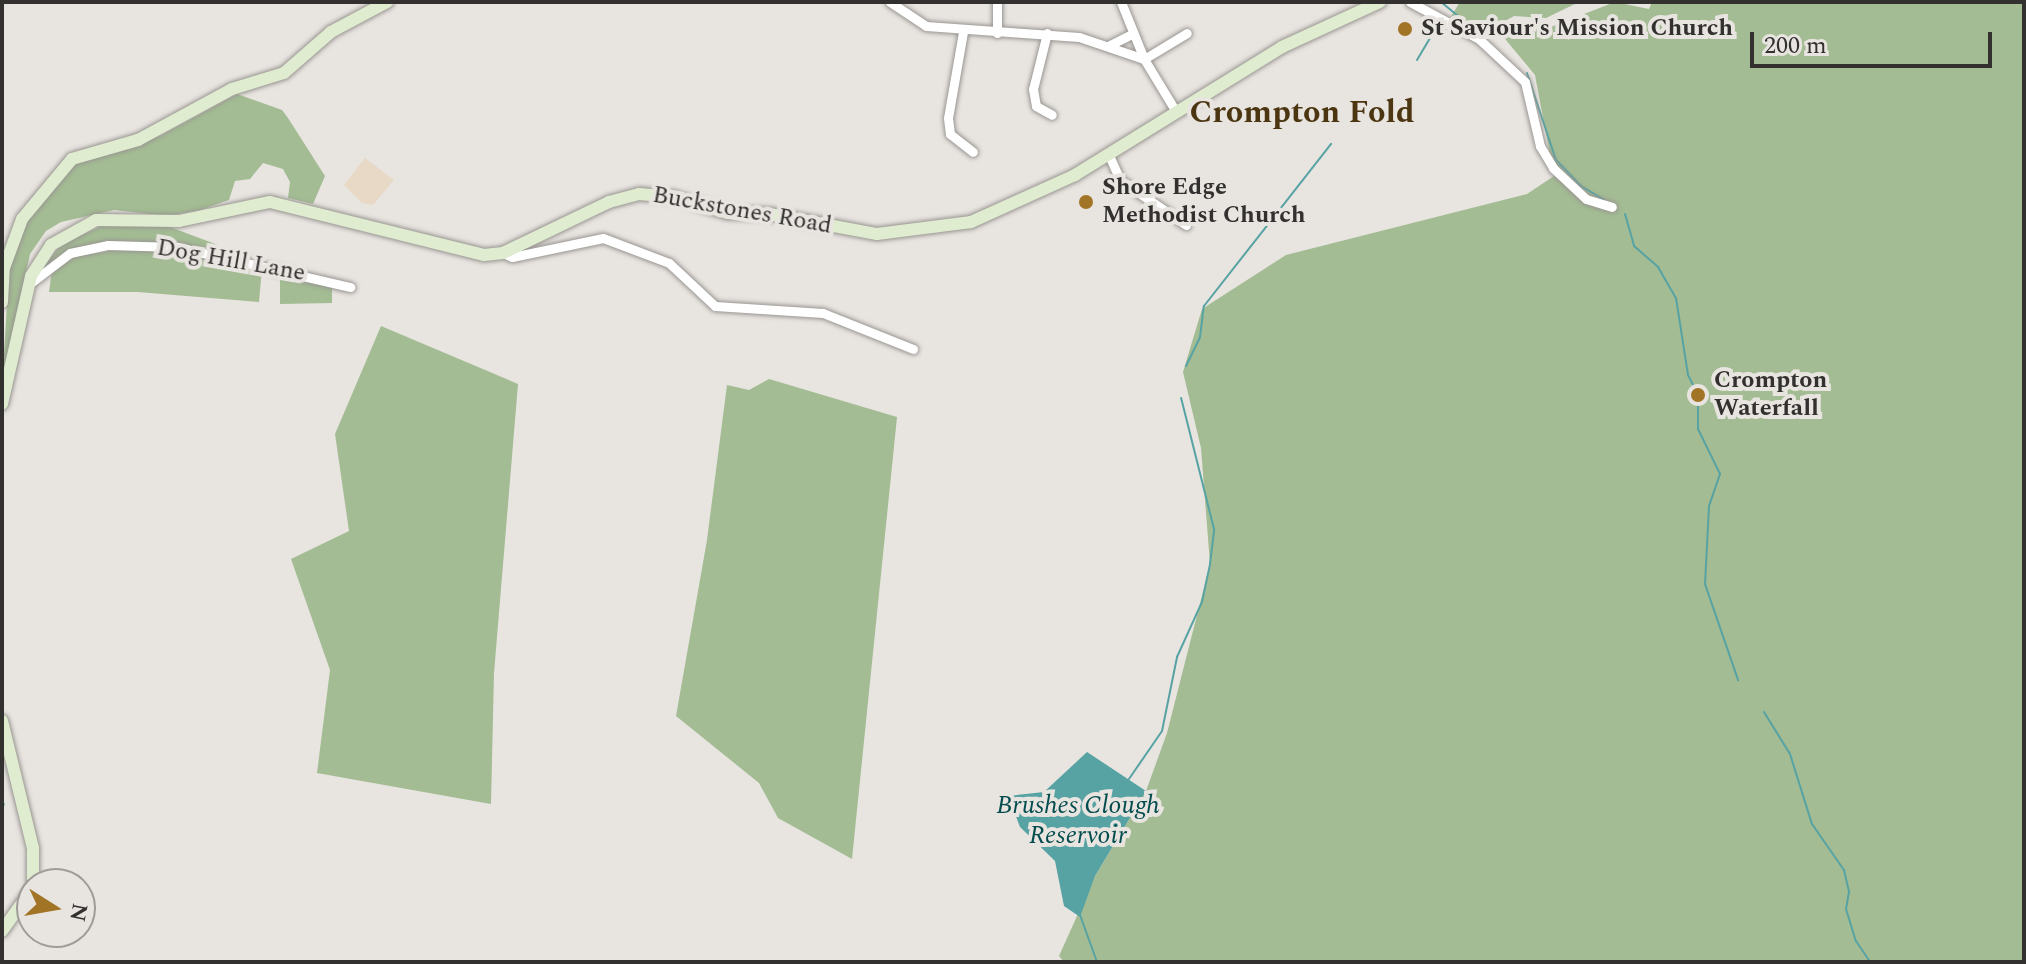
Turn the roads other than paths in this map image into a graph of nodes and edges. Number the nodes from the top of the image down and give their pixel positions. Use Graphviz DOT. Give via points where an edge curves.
graph roads {
  1 [pos="387,2"];
  2 [pos="890,2"];
  3 [pos="997,2"];
  4 [pos="1121,2"];
  5 [pos="1380,2"];
  6 [pos="1410,2"];
  7 [pos="963,32"];
  8 [pos="997,33"];
  9 [pos="1047,33"];
  10 [pos="1187,33"];
  11 [pos="1132,34"];
  12 [pos="1110,45"];
  13 [pos="1144,59"];
  14 [pos="1175,110"];
  15 [pos="1052,115"];
  16 [pos="973,152"];
  17 [pos="1108,153"];
  18 [pos="1612,207"];
  19 [pos="1186,225"];
  20 [pos="503,253"];
  21 [pos="28,285"];
  22 [pos="350,287"];
  23 [pos="2,302"];
  24 [pos="913,349"];
  25 [pos="2,404"];
  26 [pos="2,721"];
  27 [pos="33,868"];
  28 [pos="16,911"];
  29 [pos="2,931"];
  1 -- 23 [label="main road" via="340,26 284,73 232,89 138,140 72,159 22,219 4,268"];
  2 -- 7 [label="street" via="926,26"];
  3 -- 8 [label="street"];
  4 -- 11 [label="street"];
  5 -- 14 [label="main road, Buckstones Road" via="1291,43"];
  6 -- 18 [label="street" via="1479,39 1525,82 1540,146 1553,168 1586,199"];
  7 -- 8 [label="street"];
  7 -- 16 [label="street" via="948,118 950,134"];
  8 -- 9 [label="street"];
  9 -- 12 [label="street"];
  9 -- 15 [label="street" via="1033,89 1036,106"];
  10 -- 13 [label="street"];
  11 -- 12 [label="street"];
  11 -- 13 [label="street"];
  12 -- 13 [label="street"];
  13 -- 14 [label="street"];
  14 -- 17 [label="main road, Buckstones Road"];
  17 -- 19 [label="street" via="1120,180"];
  17 -- 20 [label="main road, Buckstones Road" via="1034,196 971,222 877,234 639,194 609,202"];
  20 -- 21 [label="main road, Buckstones Road" via="464,252 283,204 257,202 179,221 110,218 77,227 51,245"];
  20 -- 24 [label="street" via="512,257 603,238 669,263 715,306 823,313"];
  21 -- 22 [label="street, Dog Hill Lane" via="70,253 108,245 177,247 279,266"];
  21 -- 25 [label="main road, Buckstones Road"];
  26 -- 27 [label="main road" via="33,848"];
  28 -- 29 [label="main road"];
}
